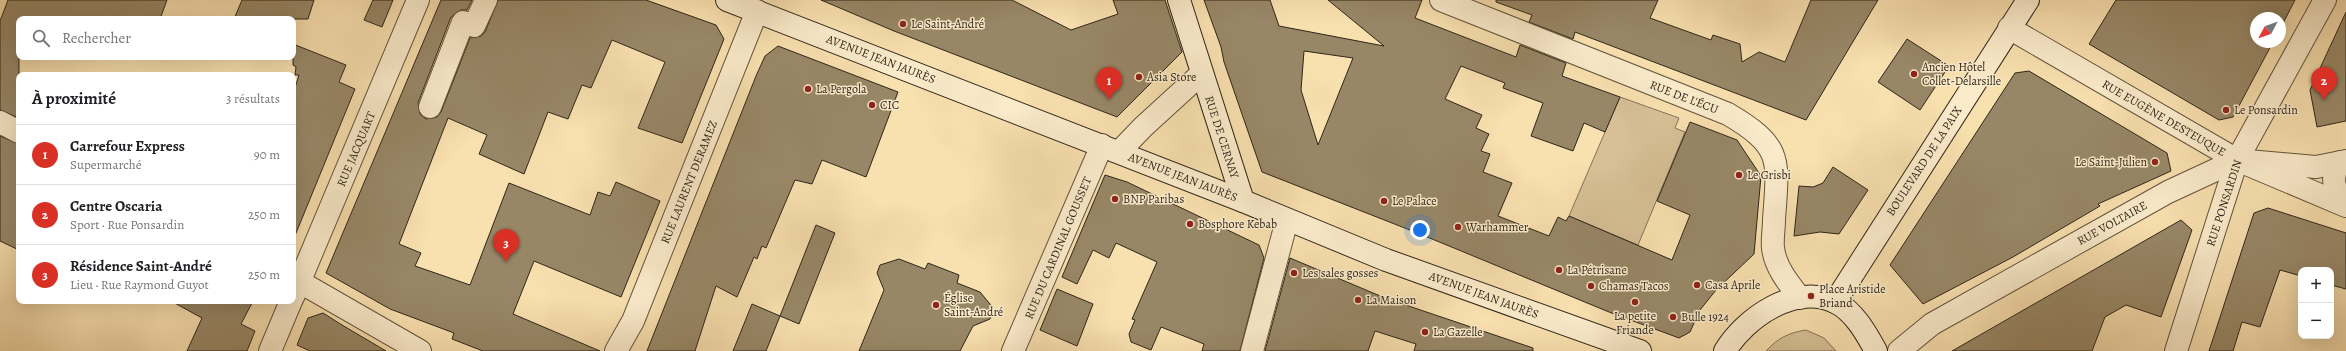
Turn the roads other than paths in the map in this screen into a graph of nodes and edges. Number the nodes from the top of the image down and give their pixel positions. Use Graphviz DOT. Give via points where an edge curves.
graph roads {
  1 [pos="418,0"];
  2 [pos="486,0"];
  3 [pos="727,0"];
  4 [pos="1179,0"];
  5 [pos="1441,0"];
  6 [pos="2028,0"];
  7 [pos="2325,0"];
  8 [pos="757,11"];
  9 [pos="2009,28"];
  10 [pos="1201,74"];
  11 [pos="430,107"];
  12 [pos="0,122"];
  13 [pos="16,130"];
  14 [pos="1110,149"];
  15 [pos="2237,160"];
  16 [pos="2343,161"];
  17 [pos="1243,201"];
  18 [pos="2346,205"];
  19 [pos="1287,220"];
  20 [pos="296,285"];
  21 [pos="296,291"];
  22 [pos="1800,298"];
  23 [pos="1835,302"];
  24 [pos="288,304"];
  25 [pos="270,351"];
  26 [pos="420,351"];
  27 [pos="616,351"];
  28 [pos="1013,351"];
  29 [pos="1252,351"];
  30 [pos="1640,351"];
  31 [pos="1725,351"];
  32 [pos="1876,351"];
  33 [pos="1899,351"];
  34 [pos="2176,351"];
  1 -- 20 [label="street, RUE JACQUART"];
  2 -- 11 [label="street" via="474,26 463,22"];
  3 -- 8 [label="street, AVENUE JEAN JAURÈS"];
  4 -- 10 [label="street, RUE DE CERNAY"];
  5 -- 22 [label="street, RUE DE L'ÉCU" via="1728,114 1753,128 1773,152 1777,170 1773,248 1783,277"];
  6 -- 9 [label="street, BOULEVARD DE LA PAIX"];
  7 -- 15 [label="street, RUE PONSARDIN"];
  8 -- 14 [label="street, AVENUE JEAN JAURÈS"];
  8 -- 27 [label="street, RUE LAURENT DERAMEZ" via="633,321"];
  9 -- 15 [label="street, RUE EUGÈNE DESTEUQUE"];
  9 -- 23 [label="street, BOULEVARD DE LA PAIX"];
  10 -- 14 [label="street" via="1143,126"];
  10 -- 17 [label="street, RUE DE CERNAY"];
  12 -- 13 [label="street"];
  14 -- 17 [label="street, AVENUE JEAN JAURÈS"];
  14 -- 28 [label="street, RUE DU CARDINAL GOUSSET"];
  15 -- 16 [label="street, RUE VOLTAIRE" via="2316,167"];
  15 -- 18 [label="street, RUE EUGÈNE DESTEUQUE"];
  15 -- 33 [label="street, RUE VOLTAIRE" via="2168,192 1932,324"];
  15 -- 34 [label="street, RUE PONSARDIN"];
  16 -- 18 [label="street" via="2336,168 2333,184 2337,195"];
  17 -- 19 [label="street, AVENUE JEAN JAURÈS"];
  19 -- 29 [label="street"];
  19 -- 30 [label="street, AVENUE JEAN JAURÈS" via="1386,260"];
  21 -- 26 [label="street"];
  22 -- 23 [label="street"];
  22 -- 31 [label="street" via="1774,305 1750,322"];
  23 -- 32 [label="street" via="1860,325"];
  24 -- 25 [label="street, RUE JACQUART"];
}
